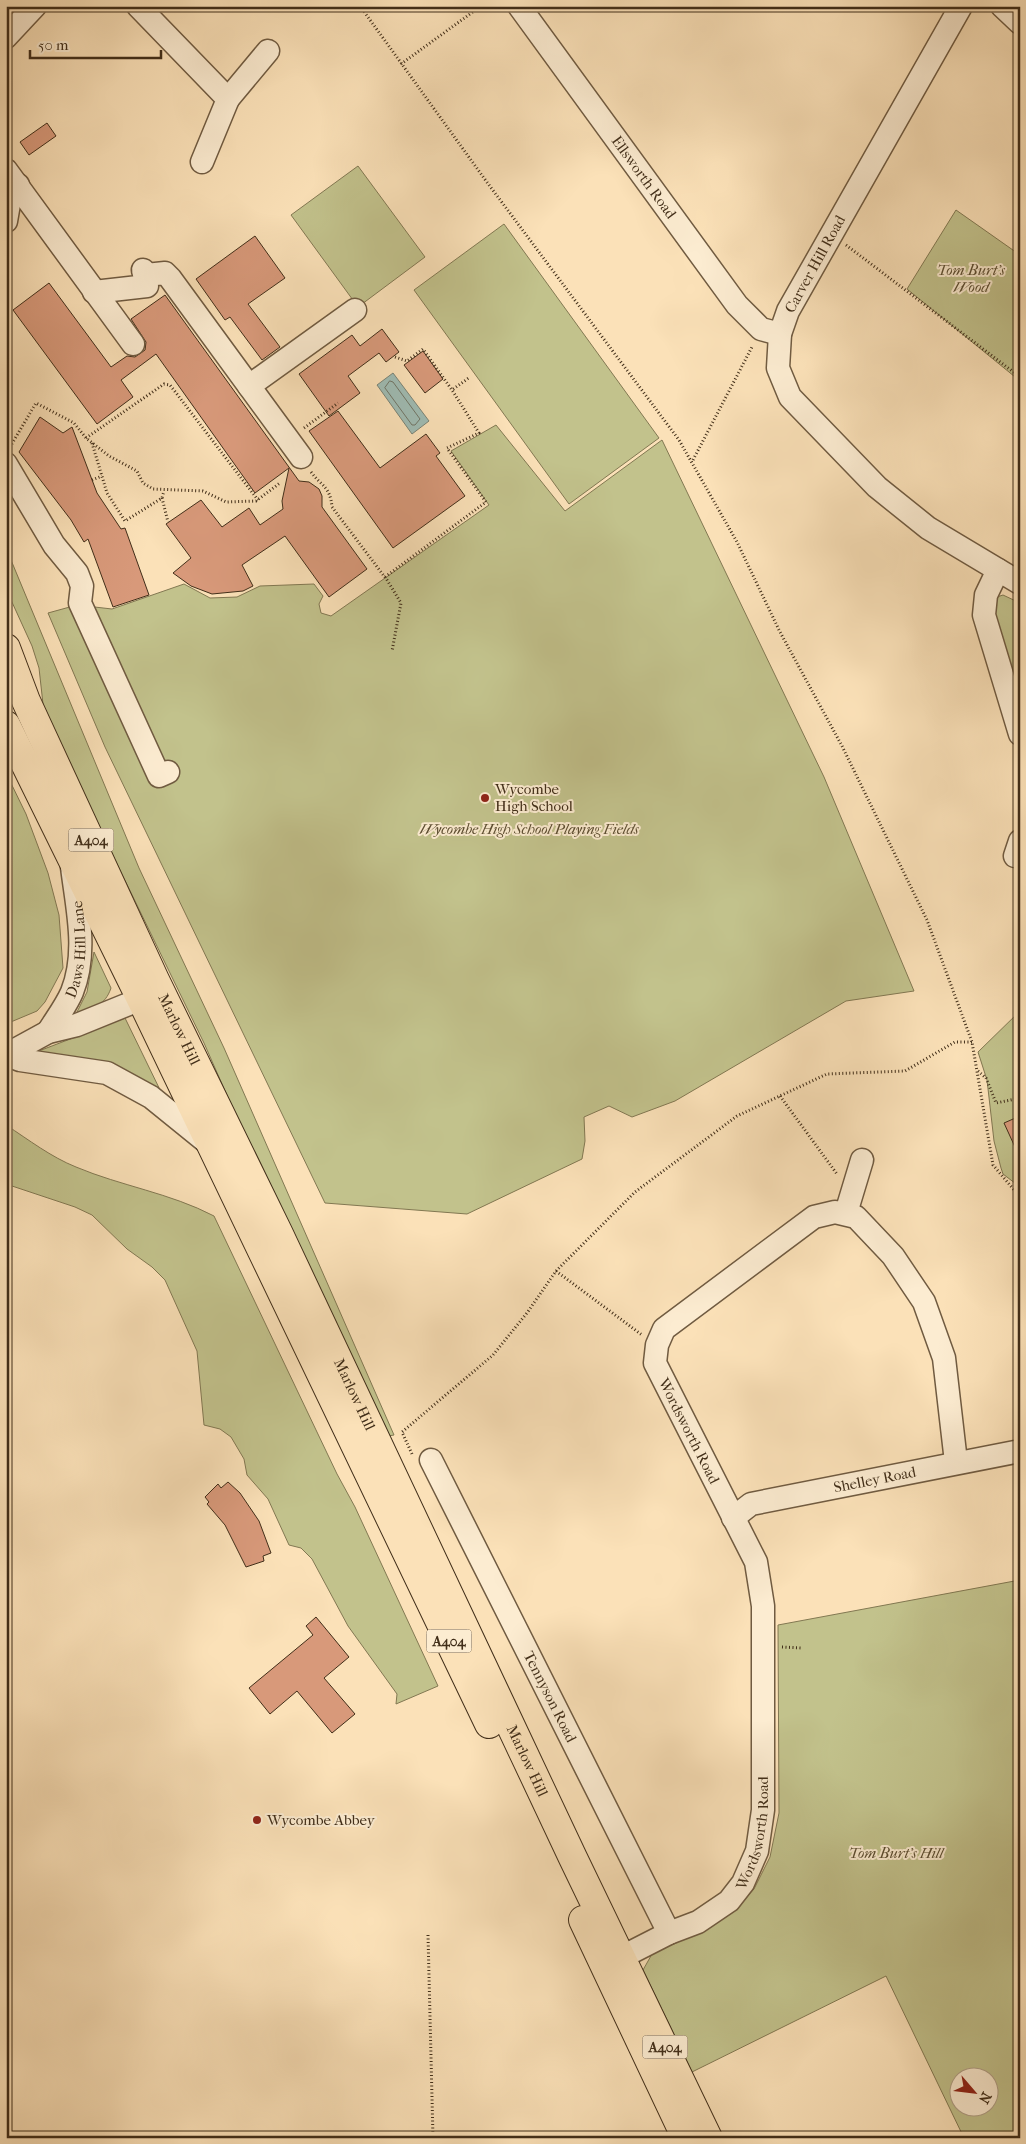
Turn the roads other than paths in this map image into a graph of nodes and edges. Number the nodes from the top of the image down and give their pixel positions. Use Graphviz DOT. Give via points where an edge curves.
graph roads {
  1 [pos="35,6"];
  2 [pos="138,6"];
  3 [pos="519,6"];
  4 [pos="961,6"];
  5 [pos="1002,6"];
  6 [pos="1020,23"];
  7 [pos="6,37"];
  8 [pos="268,51"];
  9 [pos="228,99"];
  10 [pos="202,162"];
  11 [pos="12,178"];
  12 [pos="6,221"];
  13 [pos="94,292"];
  14 [pos="355,310"];
  15 [pos="771,332"];
  16 [pos="133,344"];
  17 [pos="249,386"];
  18 [pos="298,454"];
  19 [pos="6,464"];
  20 [pos="998,570"];
  21 [pos="1020,583"];
  22 [pos="6,648"];
  23 [pos="6,725"];
  24 [pos="1020,734"];
  25 [pos="168,772"];
  26 [pos="71,861"];
  27 [pos="148,990"];
  28 [pos="48,1032"];
  29 [pos="6,1055"];
  30 [pos="209,1144"];
  31 [pos="862,1160"];
  32 [pos="849,1204"];
  33 [pos="1020,1451"];
  34 [pos="432,1460"];
  35 [pos="956,1462"];
  36 [pos="733,1518"];
  37 [pos="669,1933"];
  38 [pos="622,1957"];
  39 [pos="686,2138"];
  40 [pos="708,2138"];
  1 -- 7 [label="street"];
  2 -- 9 [label="street"];
  3 -- 15 [label="street, Ellsworth Road" via="737,305"];
  4 -- 15 [label="street, Carver Hill Road" via="788,311"];
  5 -- 6 [label="street"];
  8 -- 9 [label="street"];
  9 -- 10 [label="street"];
  11 -- 12 [label="street"];
  11 -- 13 [label="street" via="44,209"];
  13 -- 16 [label="street"];
  13 -- 17 [label="street" via="166,273"];
  14 -- 17 [label="street"];
  15 -- 20 [label="street, Carver Hill Road" via="778,368 790,397 877,487 928,528"];
  17 -- 18 [label="street"];
  19 -- 25 [label="street" via="54,545 77,573 82,586 80,603 159,776"];
  20 -- 21 [label="street, Carver Hill Road"];
  20 -- 24 [label="street" via="986,595 984,615"];
  22 -- 27 [label="main road, Marlow Hill / A404"];
  23 -- 26 [label="main road, Marlow Hill / A404"];
  26 -- 27 [label="main road, Marlow Hill / A404"];
  26 -- 28 [label="street, Daws Hill Lane" via="81,944 80,968 72,993"];
  27 -- 28 [label="street, Daws Hill Lane" via="77,1025"];
  27 -- 30 [label="main road, Marlow Hill / A404"];
  27 -- 38 [label="main road, Marlow Hill / A404" via="279,1234"];
  28 -- 29 [label="street, Daws Hill Lane"];
  29 -- 30 [label="street" via="20,1060 106,1072 151,1097"];
  30 -- 39 [label="main road, Marlow Hill / A404"];
  31 -- 32 [label="street"];
  32 -- 35 [label="street" via="856,1217 893,1256 924,1302 944,1358"];
  32 -- 36 [label="street, Wordsworth Road" via="835,1212 814,1217 674,1320 664,1329 656,1345 655,1363"];
  33 -- 35 [label="street, Shelley Road"];
  34 -- 37 [label="street, Tennyson Road"];
  35 -- 36 [label="street, Shelley Road" via="751,1504"];
  36 -- 37 [label="street, Wordsworth Road" via="756,1562 763,1606 764,1810 757,1851 743,1883 729,1901 698,1922"];
  37 -- 38 [label="street, Wordsworth Road"];
  38 -- 40 [label="main road, Marlow Hill / A404"];
}
